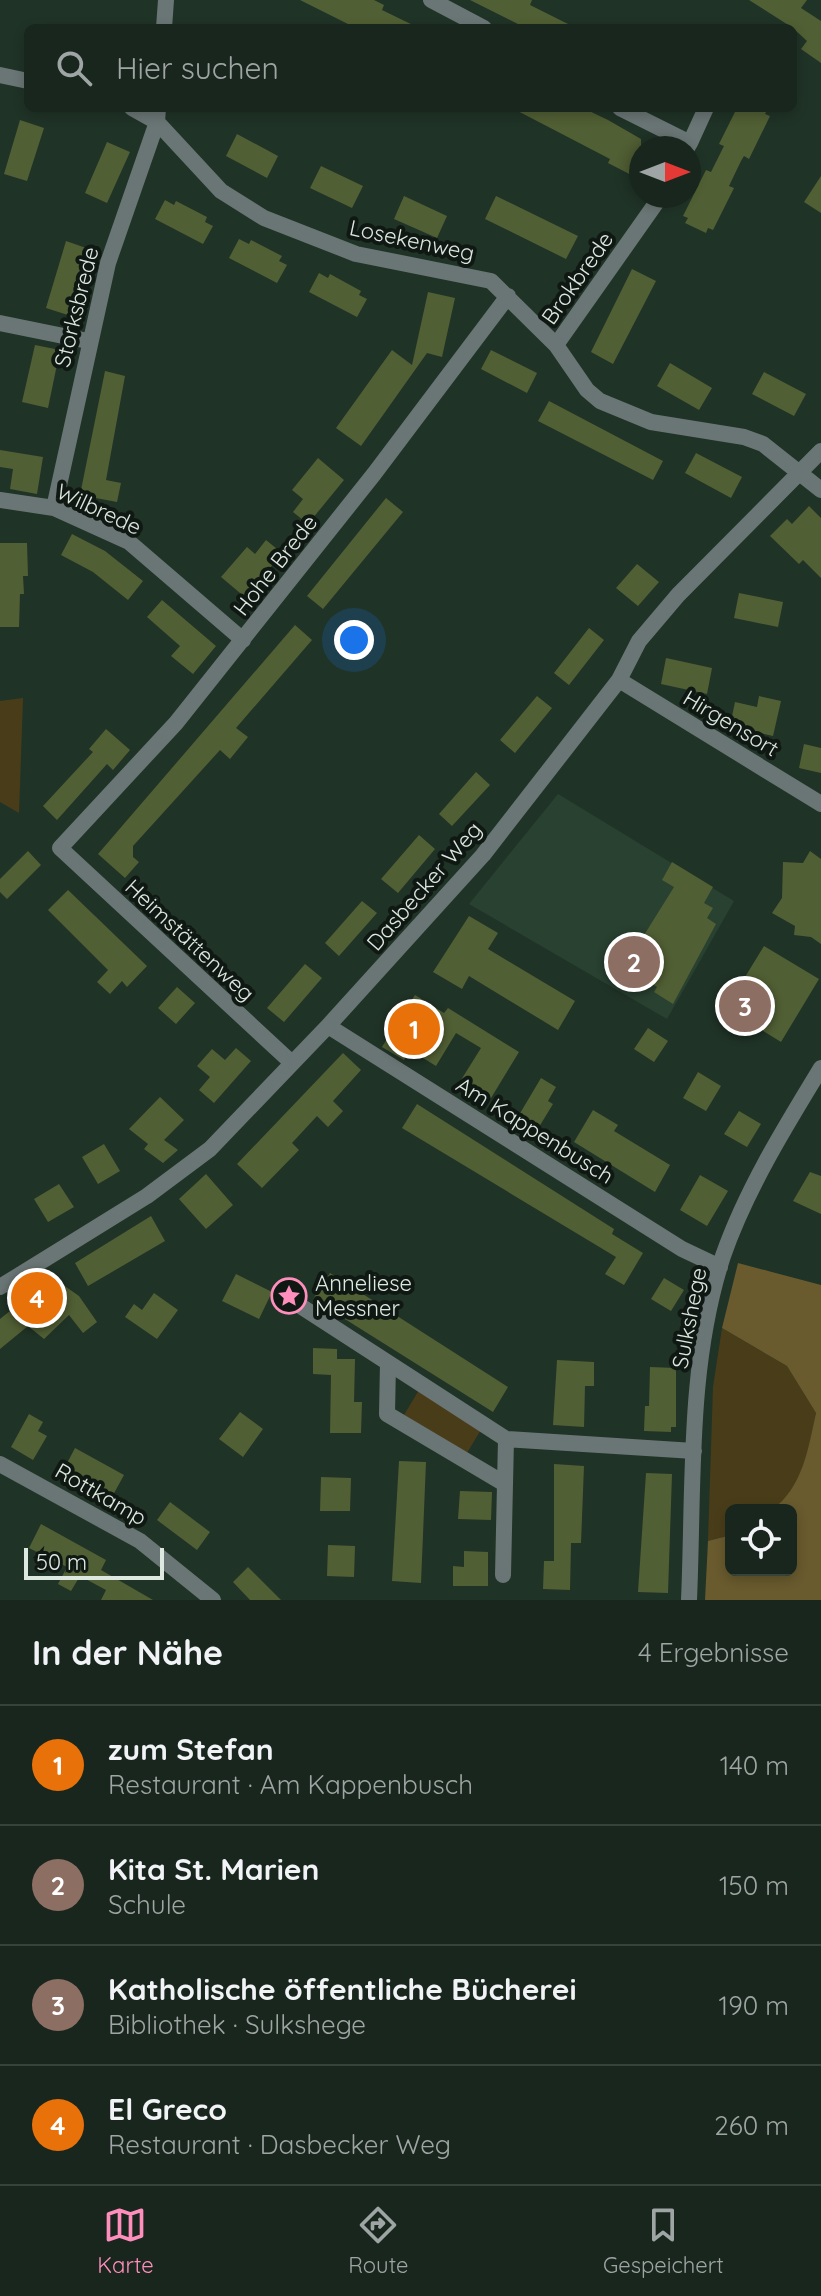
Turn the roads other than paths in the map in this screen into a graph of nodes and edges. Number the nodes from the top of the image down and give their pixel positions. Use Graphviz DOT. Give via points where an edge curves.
graph roads {
  1 [pos="166,0"];
  2 [pos="431,0"];
  3 [pos="164,24"];
  4 [pos="476,24"];
  5 [pos="0,75"];
  6 [pos="24,80"];
  7 [pos="627,112"];
  8 [pos="704,112"];
  9 [pos="158,115"];
  10 [pos="670,136"];
  11 [pos="693,136"];
  12 [pos="653,208"];
  13 [pos="508,296"];
  14 [pos="0,323"];
  15 [pos="88,341"];
  16 [pos="556,345"];
  17 [pos="821,451"];
  18 [pos="802,473"];
  19 [pos="821,490"];
  20 [pos="0,500"];
  21 [pos="54,508"];
  22 [pos="243,640"];
  23 [pos="619,680"];
  24 [pos="821,804"];
  25 [pos="60,848"];
  26 [pos="328,1026"];
  27 [pos="292,1063"];
  28 [pos="821,1068"];
  29 [pos="720,1267"];
  30 [pos="0,1287"];
  31 [pos="302,1307"];
  32 [pos="388,1363"];
  33 [pos="506,1439"];
  34 [pos="694,1451"];
  35 [pos="0,1464"];
  36 [pos="505,1484"];
  37 [pos="503,1575"];
  38 [pos="213,1600"];
  39 [pos="689,1600"];
  1 -- 3 [label="street"];
  2 -- 4 [label="street"];
  5 -- 6 [label="street"];
  7 -- 10 [label="street"];
  8 -- 11 [label="street"];
  9 -- 13 [label="street, Losekenweg" via="221,191 264,218 356,254 476,275"];
  9 -- 15 [label="street, Storksbrede"];
  12 -- 16 [label="street, Brokbrede"];
  13 -- 16 [label="street, Losekenweg"];
  13 -- 22 [label="street, Hohe Brede"];
  14 -- 15 [label="street"];
  15 -- 21 [label="street, Storksbrede"];
  16 -- 18 [label="street, Losekenweg" via="587,390 613,409 684,430 744,437 781,455"];
  17 -- 18 [label="street, Dasbecker Weg"];
  18 -- 19 [label="street, Losekenweg"];
  18 -- 23 [label="street, Dasbecker Weg" via="678,595 639,641"];
  20 -- 21 [label="street, Wilbrede"];
  21 -- 22 [label="street, Wilbrede" via="129,542"];
  22 -- 25 [label="street, Hohe Brede" via="176,723"];
  23 -- 24 [label="street, Hirgensort"];
  23 -- 26 [label="street, Dasbecker Weg" via="483,855"];
  25 -- 27 [label="street, Heimstättenweg"];
  26 -- 27 [label="street, Dasbecker Weg"];
  26 -- 29 [label="street, Am Kappenbusch" via="682,1249"];
  27 -- 30 [label="street, Dasbecker Weg" via="210,1149 174,1178"];
  28 -- 29 [label="street, Sulkshege" via="764,1166"];
  29 -- 34 [label="street, Sulkshege" via="699,1367"];
  31 -- 32 [label="street"];
  32 -- 33 [label="street"];
  32 -- 36 [label="street" via="387,1414"];
  33 -- 34 [label="street"];
  33 -- 36 [label="street"];
  34 -- 39 [label="street, Sulkshege"];
  35 -- 38 [label="street, Rottkamp" via="140,1541"];
  36 -- 37 [label="street"];
}
